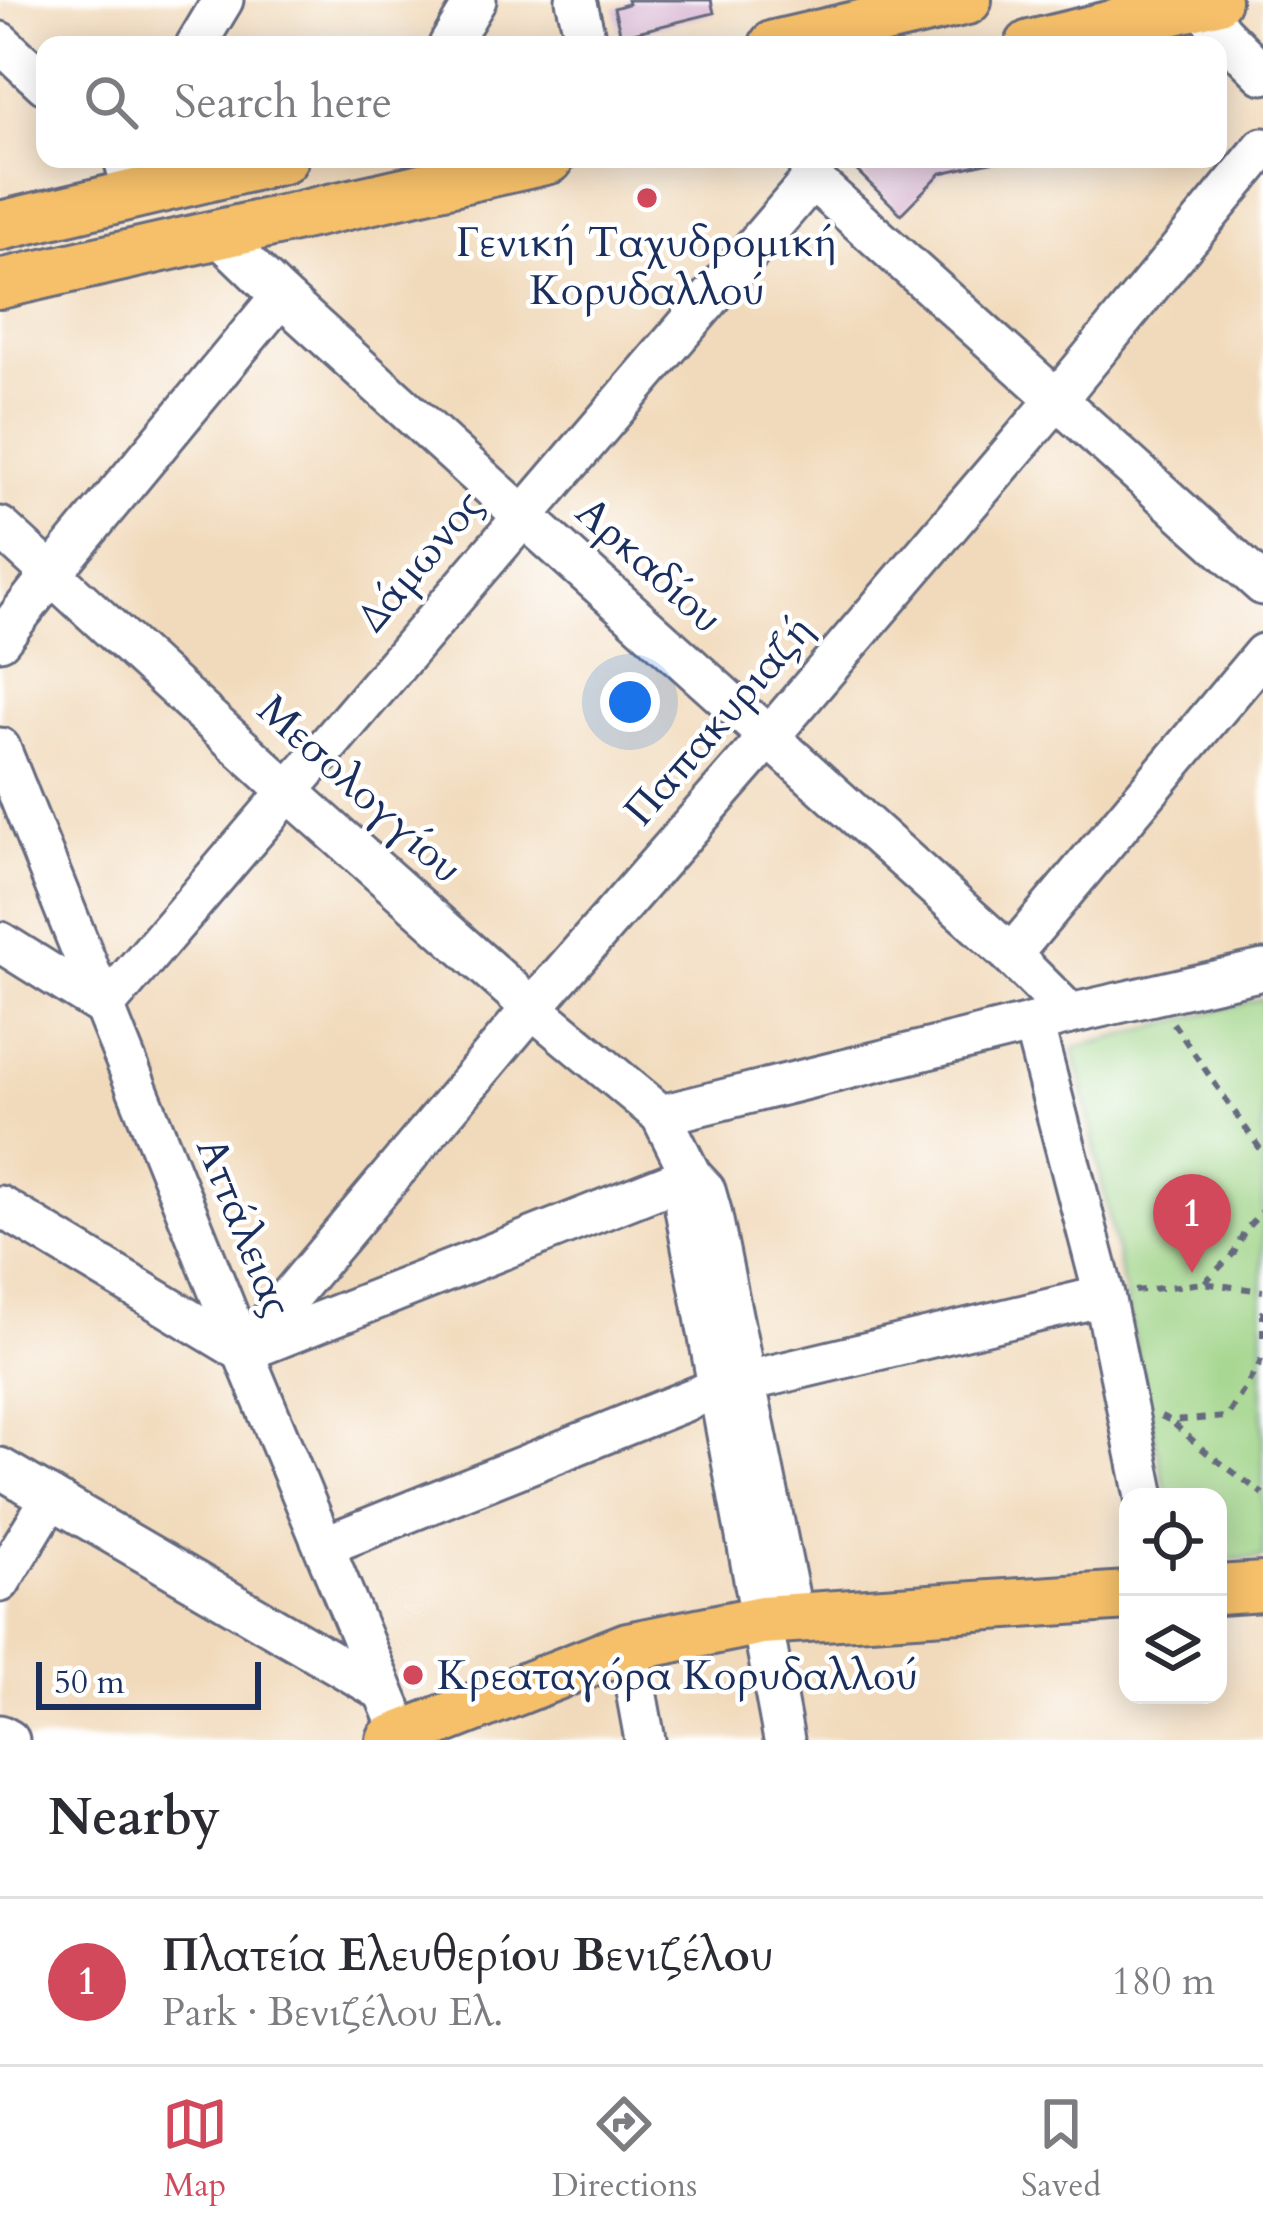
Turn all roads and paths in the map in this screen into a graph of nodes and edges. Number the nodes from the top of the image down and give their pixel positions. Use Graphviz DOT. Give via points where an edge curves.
graph roads {
  1 [pos="223,0"];
  2 [pos="476,0"];
  3 [pos="577,0"];
  4 [pos="967,0"];
  5 [pos="1204,1"];
  6 [pos="201,36"];
  7 [pos="454,36"];
  8 [pos="585,36"];
  9 [pos="813,36"];
  10 [pos="1066,36"];
  11 [pos="1225,36"];
  12 [pos="1227,38"];
  13 [pos="0,42"];
  14 [pos="1263,74"];
  15 [pos="36,76"];
  16 [pos="1263,148"];
  17 [pos="128,168"];
  18 [pos="510,168"];
  19 [pos="809,169"];
  20 [pos="0,226"];
  21 [pos="218,235"];
  22 [pos="0,284"];
  23 [pos="281,296"];
  24 [pos="1057,399"];
  25 [pos="522,515"];
  26 [pos="0,527"];
  27 [pos="52,573"];
  28 [pos="1263,585"];
  29 [pos="0,640"];
  30 [pos="1263,654"];
  31 [pos="768,738"];
  32 [pos="3,770"];
  33 [pos="287,790"];
  34 [pos="0,942"];
  35 [pos="1011,955"];
  36 [pos="1263,970"];
  37 [pos="104,1007"];
  38 [pos="532,1008"];
  39 [pos="1166,1012"];
  40 [pos="1052,1019"];
  41 [pos="662,1115"];
  42 [pos="1263,1153"];
  43 [pos="691,1175"];
  44 [pos="0,1206"];
  45 [pos="1263,1211"];
  46 [pos="1204,1283"];
  47 [pos="1263,1291"];
  48 [pos="1104,1295"];
  49 [pos="1263,1310"];
  50 [pos="1263,1339"];
  51 [pos="243,1352"];
  52 [pos="1263,1353"];
  53 [pos="732,1384"];
  54 [pos="1154,1413"];
  55 [pos="1171,1421"];
  56 [pos="0,1468"];
  57 [pos="1143,1488"];
  58 [pos="1263,1494"];
  59 [pos="51,1498"];
  60 [pos="324,1546"];
  61 [pos="0,1582"];
  62 [pos="1263,1587"];
  63 [pos="1227,1589"];
  64 [pos="1119,1597"];
  65 [pos="777,1618"];
  66 [pos="628,1647"];
  67 [pos="383,1690"];
  68 [pos="0,1735"];
  69 [pos="399,1739"];
  70 [pos="8,1740"];
  71 [pos="645,1740"];
  72 [pos="784,1740"];
  1 -- 6 [label="street"];
  2 -- 7 [label="street"];
  3 -- 8 [label="street"];
  4 -- 9 [label="main road"];
  5 -- 10 [label="main road"];
  5 -- 11 [label="street"];
  12 -- 14 [label="street"];
  13 -- 15 [label="street"];
  16 -- 24 [label="street, Παπακυριαζή"];
  17 -- 20 [label="main road"];
  18 -- 21 [label="main road"];
  19 -- 24 [label="street"];
  19 -- 25 [label="street, Δάμωνος"];
  21 -- 22 [label="main road"];
  21 -- 23 [label="street, Αρκαδίου"];
  23 -- 25 [label="street, Αρκαδίου"];
  23 -- 27 [label="street"];
  24 -- 28 [label="street"];
  24 -- 31 [label="street, Παπακυριαζή"];
  25 -- 31 [label="street, Αρκαδίου"];
  25 -- 33 [label="street, Δάμωνος"];
  26 -- 27 [label="street, Μεσολογγίου"];
  27 -- 29 [label="street"];
  27 -- 33 [label="street, Μεσολογγίου"];
  30 -- 35 [label="street"];
  31 -- 35 [label="street, Αρκαδίου"];
  31 -- 38 [label="street, Παπακυριαζή"];
  32 -- 37 [label="street, Αττάλειας"];
  33 -- 37 [label="street, Δάμωνος"];
  33 -- 38 [label="street, Μεσολογγίου"];
  34 -- 37 [label="street"];
  35 -- 40 [label="street, Αρκαδίου"];
  36 -- 40 [label="street"];
  37 -- 51 [label="street, Αττάλειας"];
  38 -- 41 [label="street, Μεσολογγίου"];
  38 -- 51 [label="street, Παπακυριαζή"];
  39 -- 42 [label="path"];
  40 -- 41 [label="street"];
  40 -- 48 [label="street"];
  41 -- 43 [label="street"];
  43 -- 51 [label="street"];
  43 -- 53 [label="street" via="686,1215"];
  44 -- 51 [label="street"];
  45 -- 46 [label="path"];
  46 -- 47 [label="path"];
  46 -- 48 [label="path"];
  48 -- 53 [label="street"];
  48 -- 57 [label="street"];
  49 -- 50 [label="path"];
  51 -- 60 [label="street, Αττάλειας"];
  52 -- 55 [label="path" via="1227,1417"];
  53 -- 60 [label="street"];
  53 -- 65 [label="street"];
  54 -- 55 [label="path"];
  55 -- 58 [label="path"];
  56 -- 59 [label="street"];
  59 -- 61 [label="street"];
  59 -- 67 [label="street"];
  60 -- 67 [label="street, Αττάλειας"];
  62 -- 63 [label="main road"];
  64 -- 65 [label="main road"];
  65 -- 66 [label="main road"];
  65 -- 72 [label="street"];
  66 -- 69 [label="main road"];
  66 -- 71 [label="street"];
  67 -- 69 [label="street, Αττάλειας"];
  68 -- 70 [label="street"];
}
